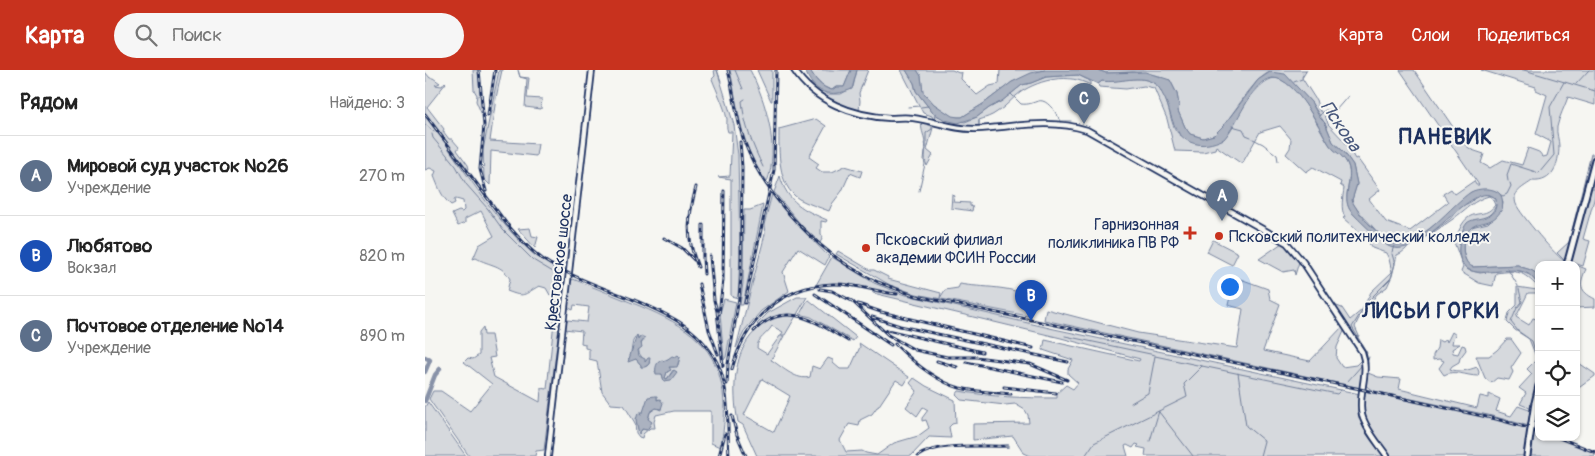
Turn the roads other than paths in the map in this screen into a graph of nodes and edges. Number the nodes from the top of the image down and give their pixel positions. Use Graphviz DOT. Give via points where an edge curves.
graph roads {
  1 [pos="592,70"];
  2 [pos="794,70"];
  3 [pos="1595,160"];
  4 [pos="1568,261"];
  5 [pos="1537,396"];
  6 [pos="548,456"];
  7 [pos="1387,456"];
  8 [pos="1527,456"];
  1 -- 6 [label="main road, Крестовское шоссе"];
  2 -- 7 [label="main road" via="806,86 827,101 863,113 965,129 1032,124 1087,130 1287,243 1362,352 1365,368 1362,417"];
  3 -- 4 [label="highway"];
  5 -- 8 [label="highway, bridge"];
}
